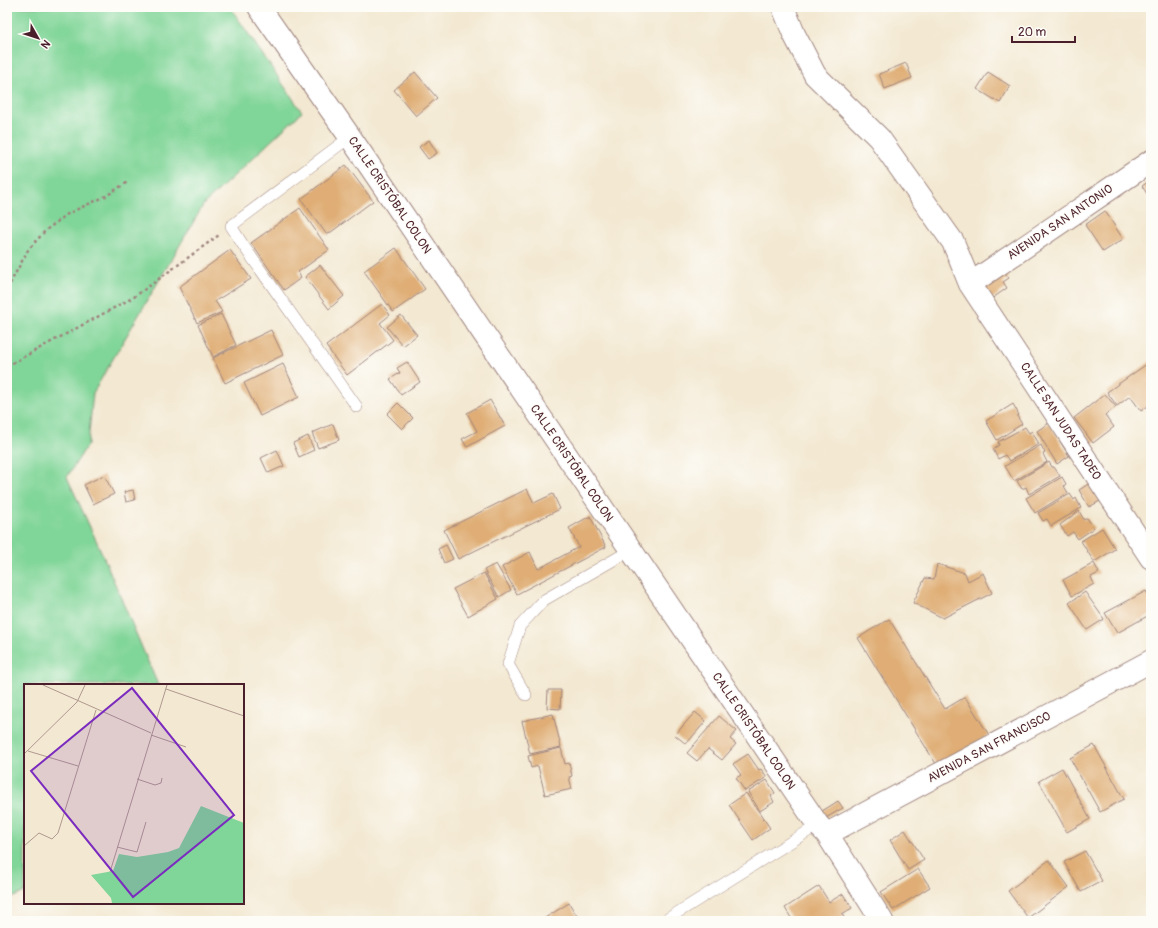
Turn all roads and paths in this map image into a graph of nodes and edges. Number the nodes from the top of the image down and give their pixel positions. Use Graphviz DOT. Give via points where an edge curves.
graph roads {
  1 [pos="259,7"];
  2 [pos="783,7"];
  3 [pos="350,137"];
  4 [pos="1151,161"];
  5 [pos="129,181"];
  6 [pos="231,226"];
  7 [pos="970,284"];
  8 [pos="7,289"];
  9 [pos="7,366"];
  10 [pos="357,407"];
  11 [pos="631,550"];
  12 [pos="1151,558"];
  13 [pos="1151,661"];
  14 [pos="526,695"];
  15 [pos="822,830"];
  16 [pos="664,921"];
  17 [pos="882,921"];
  1 -- 3 [label="street, CALLE CRISTÓBAL COLON"];
  2 -- 7 [label="street, CALLE SAN JUDAS TADEO" via="816,75 879,138 954,242"];
  3 -- 6 [label="lane"];
  3 -- 11 [label="street, CALLE CRISTÓBAL COLON"];
  4 -- 7 [label="street, AVENIDA SAN ANTONIO"];
  5 -- 8 [label="path" via="106,196 69,213 46,230 28,250"];
  6 -- 9 [label="path" via="134,297"];
  6 -- 10 [label="lane"];
  7 -- 12 [label="street, CALLE SAN JUDAS TADEO"];
  11 -- 14 [label="lane" via="544,600 520,626 508,664"];
  11 -- 15 [label="street, CALLE CRISTÓBAL COLON"];
  13 -- 15 [label="street, AVENIDA SAN FRANCISCO"];
  15 -- 16 [label="lane"];
  15 -- 17 [label="street, CALLE CRISTÓBAL COLON"];
}
